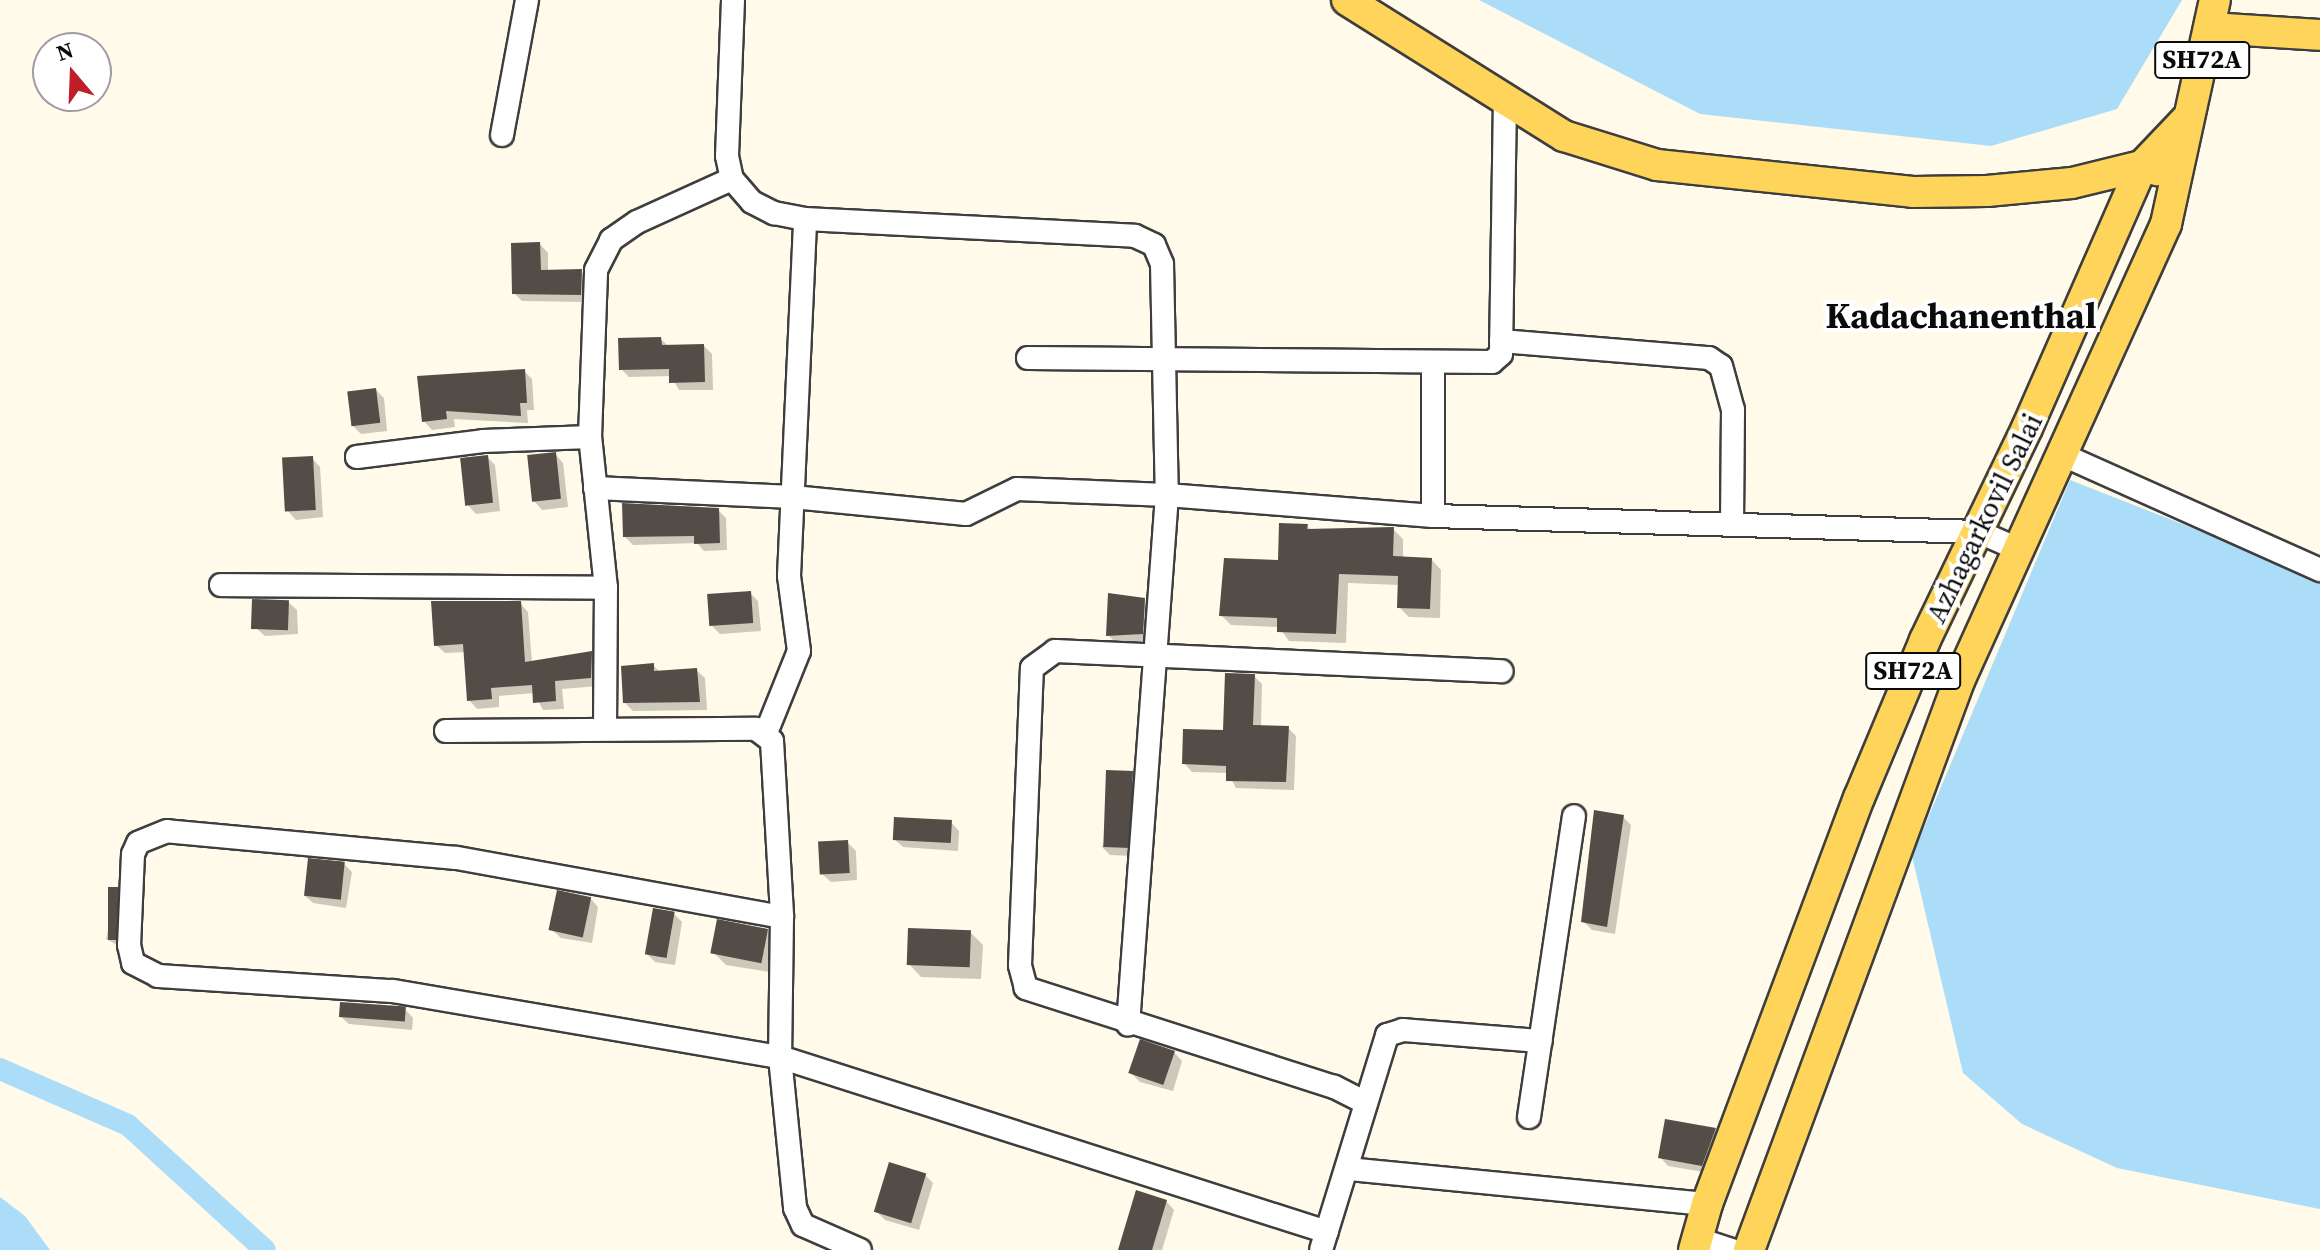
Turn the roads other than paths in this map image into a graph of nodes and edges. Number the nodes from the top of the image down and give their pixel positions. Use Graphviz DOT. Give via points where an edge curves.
graph roads {
  1 [pos="527,0"];
  2 [pos="733,0"];
  3 [pos="1347,0"];
  4 [pos="2213,14"];
  5 [pos="2320,35"];
  6 [pos="1505,102"];
  7 [pos="2187,119"];
  8 [pos="502,135"];
  9 [pos="2142,166"];
  10 [pos="2176,175"];
  11 [pos="732,179"];
  12 [pos="805,219"];
  13 [pos="1501,341"];
  14 [pos="1028,358"];
  15 [pos="1166,360"];
  16 [pos="1433,362"];
  17 [pos="590,437"];
  18 [pos="2063,455"];
  19 [pos="357,457"];
  20 [pos="595,488"];
  21 [pos="1167,495"];
  22 [pos="793,497"];
  23 [pos="1433,516"];
  24 [pos="1732,523"];
  25 [pos="1979,532"];
  26 [pos="2018,549"];
  27 [pos="2320,570"];
  28 [pos="221,585"];
  29 [pos="606,588"];
  30 [pos="1158,652"];
  31 [pos="1502,671"];
  32 [pos="605,728"];
  33 [pos="446,731"];
  34 [pos="766,733"];
  35 [pos="1574,816"];
  36 [pos="782,917"];
  37 [pos="1128,1025"];
  38 [pos="1541,1041"];
  39 [pos="780,1057"];
  40 [pos="1366,1103"];
  41 [pos="1529,1117"];
  42 [pos="1348,1169"];
  43 [pos="1707,1204"];
  44 [pos="1324,1241"];
  45 [pos="1696,1245"];
  46 [pos="860,1250"];
  47 [pos="1732,1250"];
  48 [pos="1749,1250"];
  1 -- 8 [label="street"];
  2 -- 11 [label="street" via="727,156"];
  3 -- 6 [label="main road"];
  4 -- 5 [label="main road"];
  4 -- 7 [label="main road, Azhagarkovil Salai / SH72A"];
  6 -- 9 [label="main road" via="1564,136 1607,153 1733,174 1913,192 1987,191 2072,183"];
  6 -- 13 [label="street"];
  7 -- 9 [label="main road, Azhagarkovil Salai / SH72A"];
  7 -- 10 [label="main road, Azhagarkovil Salai / SH72A"];
  9 -- 10 [label="main road"];
  9 -- 25 [label="main road, Azhagarkovil Salai / SH72A"];
  10 -- 18 [label="main road, Azhagarkovil Salai / SH72A" via="2166,224"];
  11 -- 12 [label="street" via="752,202"];
  11 -- 17 [label="street" via="637,222 611,240 596,270"];
  12 -- 15 [label="street" via="1135,236 1154,245 1162,264"];
  12 -- 22 [label="street"];
  13 -- 16 [label="street" via="1501,354 1492,362"];
  13 -- 24 [label="street" via="1709,358 1721,366 1733,410"];
  14 -- 15 [label="street"];
  15 -- 16 [label="street"];
  15 -- 21 [label="street"];
  16 -- 23 [label="street"];
  17 -- 19 [label="street" via="483,441"];
  17 -- 20 [label="street"];
  18 -- 26 [label="main road, Azhagarkovil Salai / SH72A"];
  18 -- 27 [label="street"];
  20 -- 22 [label="street"];
  20 -- 29 [label="street"];
  21 -- 22 [label="street" via="1017,489 966,514"];
  21 -- 23 [label="street"];
  21 -- 30 [label="street"];
  22 -- 34 [label="street" via="789,576 799,651"];
  23 -- 24 [label="street"];
  24 -- 25 [label="street"];
  25 -- 26 [label="street"];
  25 -- 43 [label="main road, Azhagarkovil Salai / SH72A" via="1925,640 1859,798"];
  26 -- 48 [label="main road, Azhagarkovil Salai / SH72A" via="1959,681"];
  28 -- 29 [label="street"];
  29 -- 32 [label="street"];
  30 -- 31 [label="street"];
  30 -- 37 [label="street"];
  30 -- 37 [label="street" via="1055,651 1032,668 1028,688 1021,976 1033,994"];
  32 -- 33 [label="street"];
  32 -- 34 [label="street"];
  34 -- 36 [label="street" via="776,755"];
  35 -- 38 [label="street"];
  36 -- 39 [label="street"];
  36 -- 39 [label="street" via="441,856 167,831 138,843 133,854 129,945 133,963 158,976 393,991"];
  37 -- 40 [label="street" via="1334,1087"];
  38 -- 40 [label="street" via="1393,1032 1382,1041"];
  38 -- 41 [label="street"];
  39 -- 44 [label="street"];
  39 -- 46 [label="street" via="795,1208 803,1225"];
  40 -- 42 [label="street"];
  42 -- 43 [label="street"];
  42 -- 44 [label="street"];
  43 -- 45 [label="main road, Azhagarkovil Salai / SH72A"];
  45 -- 47 [label="street"];
}
